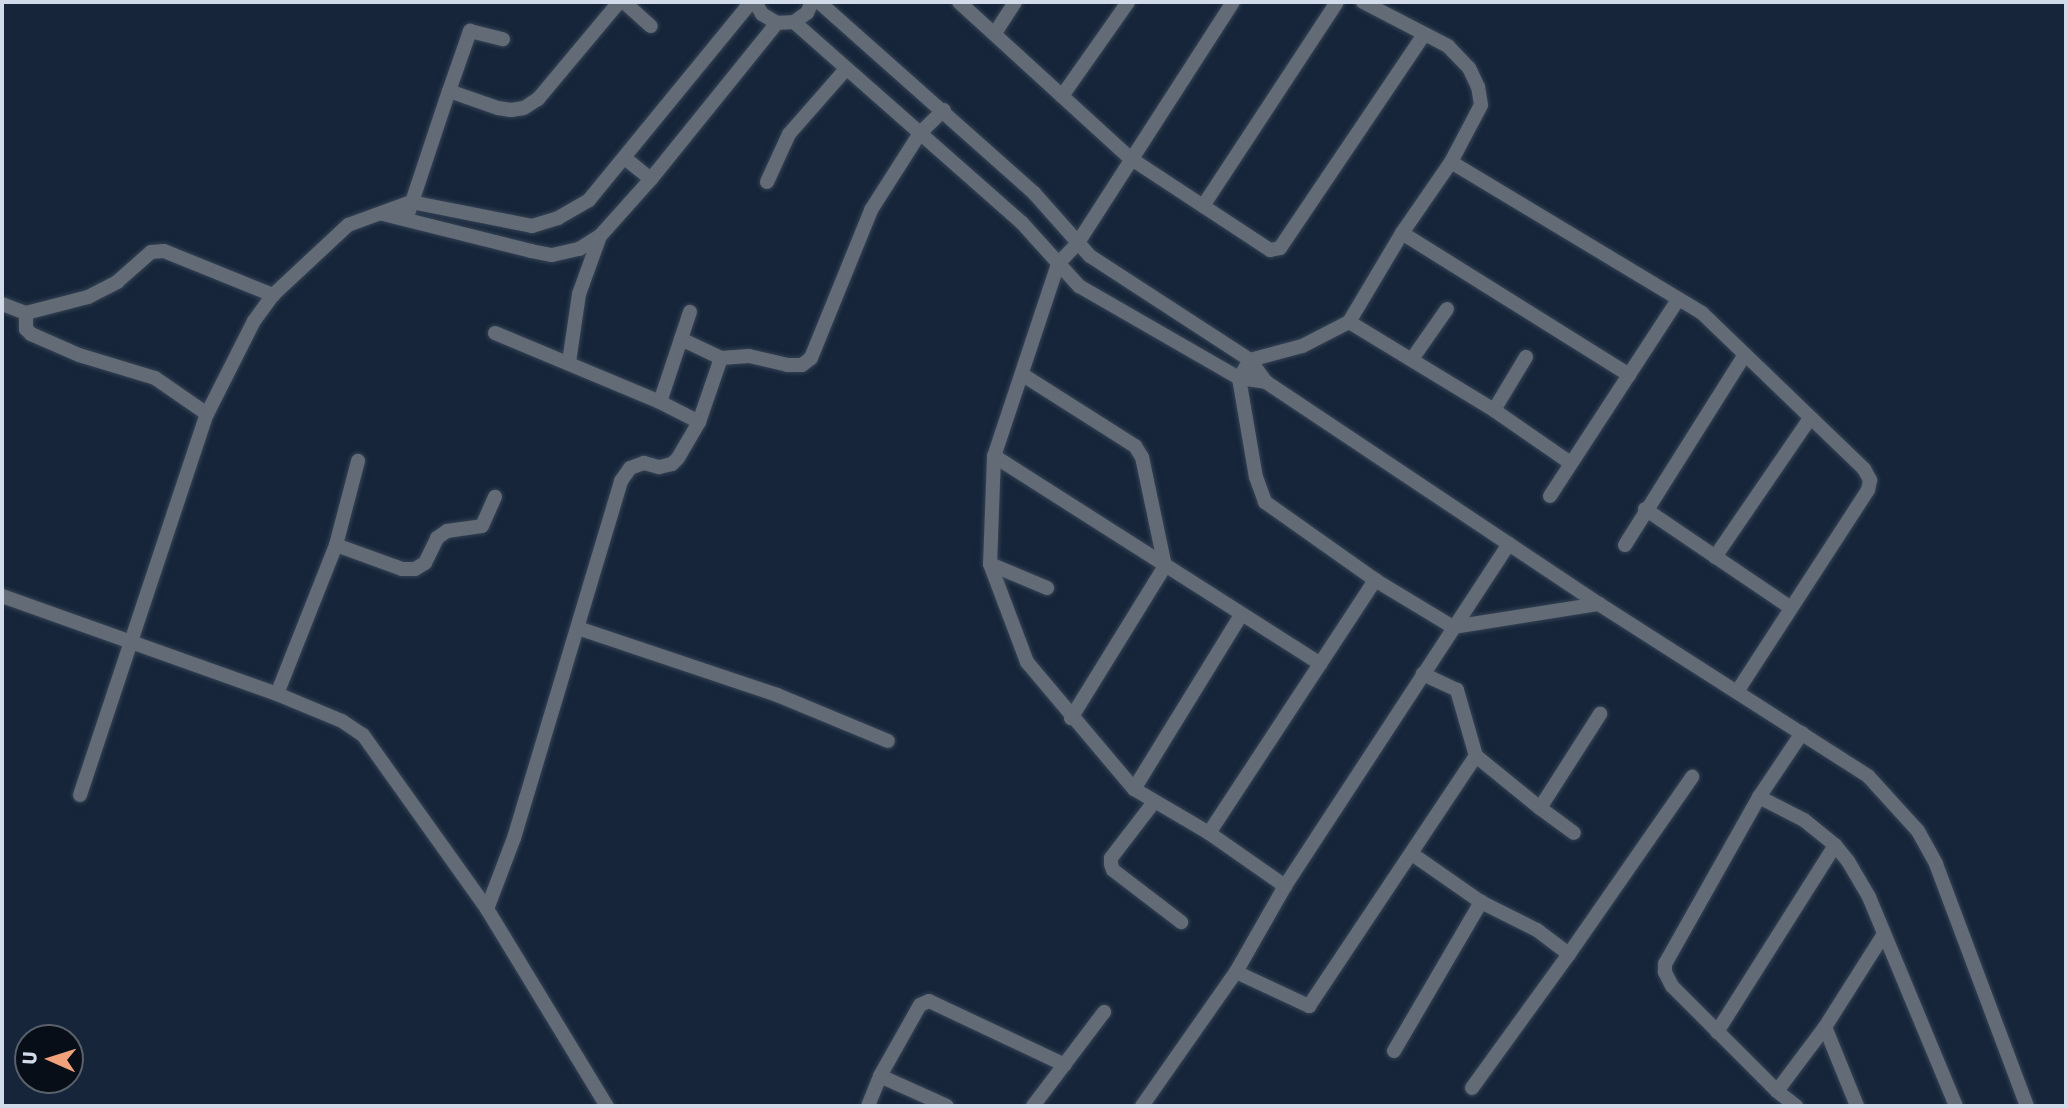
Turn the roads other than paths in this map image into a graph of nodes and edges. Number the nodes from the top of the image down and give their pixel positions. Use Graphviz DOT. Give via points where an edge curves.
graph roads {
  1 [pos="619,2"];
  2 [pos="624,2"];
  3 [pos="753,2"];
  4 [pos="812,2"];
  5 [pos="819,2"];
  6 [pos="959,2"];
  7 [pos="1015,2"];
  8 [pos="1128,2"];
  9 [pos="1233,2"];
  10 [pos="1337,2"];
  11 [pos="1363,2"];
  12 [pos="794,22"];
  13 [pos="777,23"];
  14 [pos="651,26"];
  15 [pos="995,33"];
  16 [pos="1423,36"];
  17 [pos="503,39"];
  18 [pos="846,69"];
  19 [pos="449,91"];
  20 [pos="1062,96"];
  21 [pos="944,110"];
  22 [pos="920,133"];
  23 [pos="1130,158"];
  24 [pos="626,159"];
  25 [pos="1451,162"];
  26 [pos="652,179"];
  27 [pos="767,182"];
  28 [pos="411,202"];
  29 [pos="1203,206"];
  30 [pos="383,214"];
  31 [pos="407,220"];
  32 [pos="1402,233"];
  33 [pos="600,236"];
  34 [pos="1077,244"];
  35 [pos="1058,264"];
  36 [pos="273,295"];
  37 [pos="1678,300"];
  38 [pos="2,304"];
  39 [pos="1447,309"];
  40 [pos="26,313"];
  41 [pos="690,313"];
  42 [pos="1349,322"];
  43 [pos="495,333"];
  44 [pos="681,339"];
  45 [pos="1744,356"];
  46 [pos="1526,357"];
  47 [pos="721,358"];
  48 [pos="1412,359"];
  49 [pos="1250,360"];
  50 [pos="569,362"];
  51 [pos="1023,375"];
  52 [pos="1629,375"];
  53 [pos="1238,378"];
  54 [pos="1266,382"];
  55 [pos="660,401"];
  56 [pos="1494,411"];
  57 [pos="207,414"];
  58 [pos="1810,418"];
  59 [pos="699,422"];
  60 [pos="994,456"];
  61 [pos="358,461"];
  62 [pos="1569,462"];
  63 [pos="1550,496"];
  64 [pos="495,497"];
  65 [pos="1645,509"];
  66 [pos="1509,544"];
  67 [pos="335,545"];
  68 [pos="1625,545"];
  69 [pos="1715,556"];
  70 [pos="990,564"];
  71 [pos="1165,566"];
  72 [pos="1375,580"];
  73 [pos="1047,588"];
  74 [pos="2,596"];
  75 [pos="1600,604"];
  76 [pos="1791,608"];
  77 [pos="1241,615"];
  78 [pos="1453,627"];
  79 [pos="578,628"];
  80 [pos="132,641"];
  81 [pos="1320,664"];
  82 [pos="1423,674"];
  83 [pos="1738,690"];
  84 [pos="277,694"];
  85 [pos="1600,713"];
  86 [pos="1071,718"];
  87 [pos="1802,733"];
  88 [pos="888,741"];
  89 [pos="1476,756"];
  90 [pos="1692,778"];
  91 [pos="1134,789"];
  92 [pos="80,795"];
  93 [pos="1759,797"];
  94 [pos="1154,802"];
  95 [pos="1540,808"];
  96 [pos="1209,833"];
  97 [pos="1574,833"];
  98 [pos="1835,845"];
  99 [pos="1412,854"];
  100 [pos="1285,886"];
  101 [pos="1481,902"];
  102 [pos="487,909"];
  103 [pos="1181,922"];
  104 [pos="1884,934"];
  105 [pos="1569,954"];
  106 [pos="1236,972"];
  107 [pos="1104,1012"];
  108 [pos="1825,1027"];
  109 [pos="1717,1032"];
  110 [pos="1394,1051"];
  111 [pos="1065,1065"];
  112 [pos="880,1076"];
  113 [pos="1472,1088"];
  114 [pos="1777,1091"];
  115 [pos="607,1106"];
  116 [pos="868,1106"];
  117 [pos="947,1106"];
  118 [pos="1033,1106"];
  119 [pos="1142,1106"];
  120 [pos="1796,1106"];
  121 [pos="1857,1106"];
  122 [pos="1956,1106"];
  123 [pos="2027,1106"];
  1 -- 19 [label="street" via="538,99 524,108 511,110"];
  2 -- 14 [label="street"];
  3 -- 13 [label="street" via="762,15"];
  3 -- 24 [label="street"];
  4 -- 12 [label="street" via="807,13"];
  5 -- 21 [label="street"];
  6 -- 15 [label="street"];
  7 -- 15 [label="street"];
  8 -- 20 [label="street"];
  9 -- 23 [label="street"];
  10 -- 29 [label="street"];
  11 -- 16 [label="street"];
  12 -- 13 [label="street"];
  12 -- 18 [label="street"];
  13 -- 26 [label="street"];
  15 -- 20 [label="street"];
  16 -- 25 [label="street" via="1448,46 1469,68 1478,87 1481,105"];
  16 -- 29 [label="street" via="1280,248 1270,250"];
  17 -- 19 [label="street" via="470,31"];
  18 -- 22 [label="street"];
  18 -- 27 [label="street" via="789,134"];
  19 -- 28 [label="street"];
  20 -- 23 [label="street"];
  21 -- 22 [label="street"];
  21 -- 34 [label="street" via="1034,193"];
  22 -- 35 [label="street" via="1022,223"];
  22 -- 47 [label="street" via="871,210 811,358 802,365 787,365 749,356"];
  23 -- 29 [label="street"];
  23 -- 34 [label="street"];
  24 -- 26 [label="street"];
  24 -- 28 [label="street" via="589,200 558,218 532,226"];
  25 -- 32 [label="street"];
  25 -- 37 [label="street"];
  26 -- 33 [label="street"];
  28 -- 30 [label="street"];
  28 -- 31 [label="street"];
  30 -- 31 [label="street"];
  30 -- 36 [label="street" via="348,225"];
  31 -- 33 [label="street" via="552,255 579,249"];
  32 -- 42 [label="street"];
  32 -- 52 [label="street"];
  33 -- 50 [label="street" via="579,294"];
  34 -- 35 [label="street"];
  34 -- 49 [label="street"];
  35 -- 51 [label="street"];
  35 -- 53 [label="street" via="1079,286"];
  36 -- 40 [label="street" via="164,251 151,252 101,292"];
  36 -- 57 [label="street" via="254,321"];
  37 -- 45 [label="street" via="1702,313"];
  37 -- 52 [label="street"];
  38 -- 40 [label="street"];
  39 -- 48 [label="street"];
  40 -- 57 [label="street" via="26,329 31,334 79,355 155,378"];
  41 -- 44 [label="street"];
  42 -- 48 [label="street"];
  42 -- 49 [label="street" via="1302,346"];
  43 -- 50 [label="street"];
  44 -- 47 [label="street"];
  44 -- 55 [label="street"];
  45 -- 58 [label="street"];
  45 -- 65 [label="street"];
  46 -- 56 [label="street"];
  47 -- 59 [label="street"];
  48 -- 56 [label="street"];
  49 -- 53 [label="street"];
  49 -- 54 [label="street"];
  50 -- 55 [label="street"];
  51 -- 60 [label="street"];
  51 -- 71 [label="street" via="1135,446 1142,457"];
  52 -- 62 [label="street"];
  53 -- 54 [label="street"];
  53 -- 72 [label="street" via="1265,502"];
  54 -- 66 [label="street"];
  55 -- 59 [label="street"];
  56 -- 62 [label="street"];
  57 -- 80 [label="street"];
  58 -- 69 [label="street"];
  58 -- 76 [label="street" via="1870,480 1868,491"];
  59 -- 79 [label="street" via="672,464 644,463 630,468 621,481"];
  60 -- 70 [label="street"];
  60 -- 71 [label="street"];
  61 -- 67 [label="street"];
  62 -- 63 [label="street"];
  64 -- 67 [label="street" via="482,526 447,531 437,538 425,563 415,569 402,569"];
  65 -- 68 [label="street"];
  65 -- 69 [label="street"];
  66 -- 75 [label="street"];
  66 -- 78 [label="street"];
  67 -- 84 [label="street"];
  69 -- 76 [label="street"];
  70 -- 73 [label="street"];
  70 -- 86 [label="street" via="1027,662"];
  71 -- 77 [label="street"];
  71 -- 86 [label="street"];
  72 -- 78 [label="street"];
  72 -- 81 [label="street"];
  74 -- 80 [label="street"];
  75 -- 78 [label="street"];
  75 -- 83 [label="street"];
  76 -- 83 [label="street"];
  77 -- 81 [label="street"];
  77 -- 91 [label="street"];
  78 -- 82 [label="street"];
  79 -- 88 [label="street" via="777,695"];
  79 -- 102 [label="street" via="514,838"];
  80 -- 84 [label="street"];
  80 -- 92 [label="street"];
  81 -- 96 [label="street"];
  82 -- 89 [label="street" via="1457,691"];
  82 -- 100 [label="street"];
  83 -- 87 [label="street"];
  84 -- 102 [label="street" via="342,721 363,736"];
  85 -- 95 [label="street"];
  86 -- 91 [label="street"];
  87 -- 93 [label="street"];
  87 -- 123 [label="street" via="1868,776 1919,831 1936,864"];
  89 -- 95 [label="street"];
  89 -- 99 [label="street"];
  90 -- 105 [label="street"];
  91 -- 94 [label="street"];
  93 -- 98 [label="street" via="1804,820"];
  93 -- 109 [label="street" via="1665,964 1672,986"];
  94 -- 96 [label="street"];
  94 -- 103 [label="street" via="1111,864"];
  95 -- 97 [label="street"];
  96 -- 100 [label="street"];
  98 -- 104 [label="street" via="1869,897"];
  98 -- 109 [label="street"];
  99 -- 101 [label="street"];
  99 -- 106 [label="street" via="1309,1006"];
  100 -- 106 [label="street"];
  101 -- 105 [label="street" via="1537,930"];
  101 -- 110 [label="street"];
  102 -- 115 [label="street"];
  104 -- 108 [label="street"];
  104 -- 122 [label="street"];
  105 -- 113 [label="street"];
  106 -- 119 [label="street"];
  107 -- 111 [label="street"];
  108 -- 114 [label="street"];
  108 -- 121 [label="street"];
  109 -- 114 [label="street"];
  111 -- 112 [label="street" via="929,1001 920,1005"];
  111 -- 118 [label="street"];
  112 -- 116 [label="street"];
  112 -- 117 [label="street"];
  114 -- 120 [label="street"];
}
